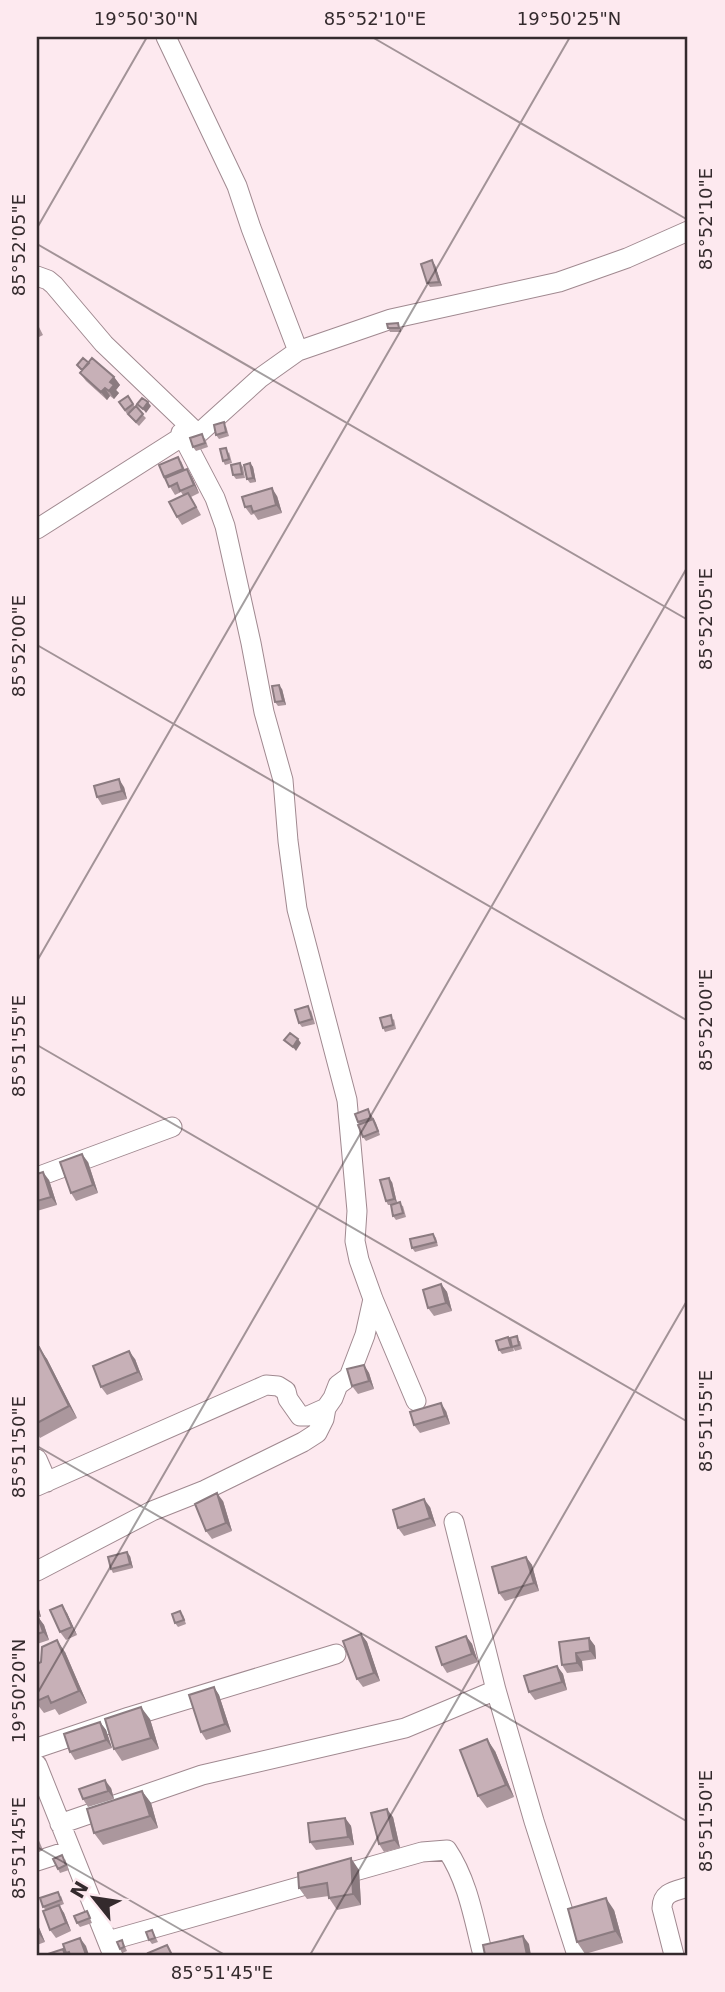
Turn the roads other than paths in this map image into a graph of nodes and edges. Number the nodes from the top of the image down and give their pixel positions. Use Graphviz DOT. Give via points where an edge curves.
graph roads {
  1 [pos="166,37"];
  2 [pos="688,232"];
  3 [pos="37,276"];
  4 [pos="298,351"];
  5 [pos="190,434"];
  6 [pos="37,529"];
  7 [pos="172,1127"];
  8 [pos="37,1177"];
  9 [pos="373,1298"];
  10 [pos="416,1401"];
  11 [pos="326,1408"];
  12 [pos="37,1459"];
  13 [pos="42,1484"];
  14 [pos="454,1522"];
  15 [pos="37,1571"];
  16 [pos="336,1654"];
  17 [pos="496,1690"];
  18 [pos="37,1748"];
  19 [pos="37,1765"];
  20 [pos="60,1824"];
  21 [pos="71,1850"];
  22 [pos="37,1861"];
  23 [pos="688,1887"];
  24 [pos="110,1948"];
  25 [pos="483,1955"];
  26 [pos="577,1955"];
  27 [pos="674,1955"];
  1 -- 4 [label="street" via="237,186"];
  2 -- 4 [label="street" via="559,282 391,319"];
  3 -- 5 [label="street" via="54,285"];
  4 -- 5 [label="street"];
  5 -- 6 [label="street"];
  5 -- 9 [label="street" via="225,526 283,780 297,909 347,1100 357,1211 355,1241"];
  7 -- 8 [label="street"];
  9 -- 10 [label="street"];
  9 -- 11 [label="street" via="349,1377 338,1385"];
  11 -- 13 [label="street" via="300,1416 286,1391 266,1385"];
  11 -- 15 [label="street" via="317,1433 303,1442 152,1511"];
  12 -- 13 [label="street"];
  14 -- 17 [label="street"];
  16 -- 18 [label="street"];
  17 -- 20 [label="street" via="405,1728 202,1775"];
  17 -- 26 [label="street"];
  19 -- 20 [label="street"];
  20 -- 21 [label="street"];
  21 -- 22 [label="street"];
  21 -- 24 [label="street"];
  23 -- 27 [label="street" via="670,1892 662,1901"];
  24 -- 25 [label="street" via="422,1852 447,1850 469,1898"];
}
